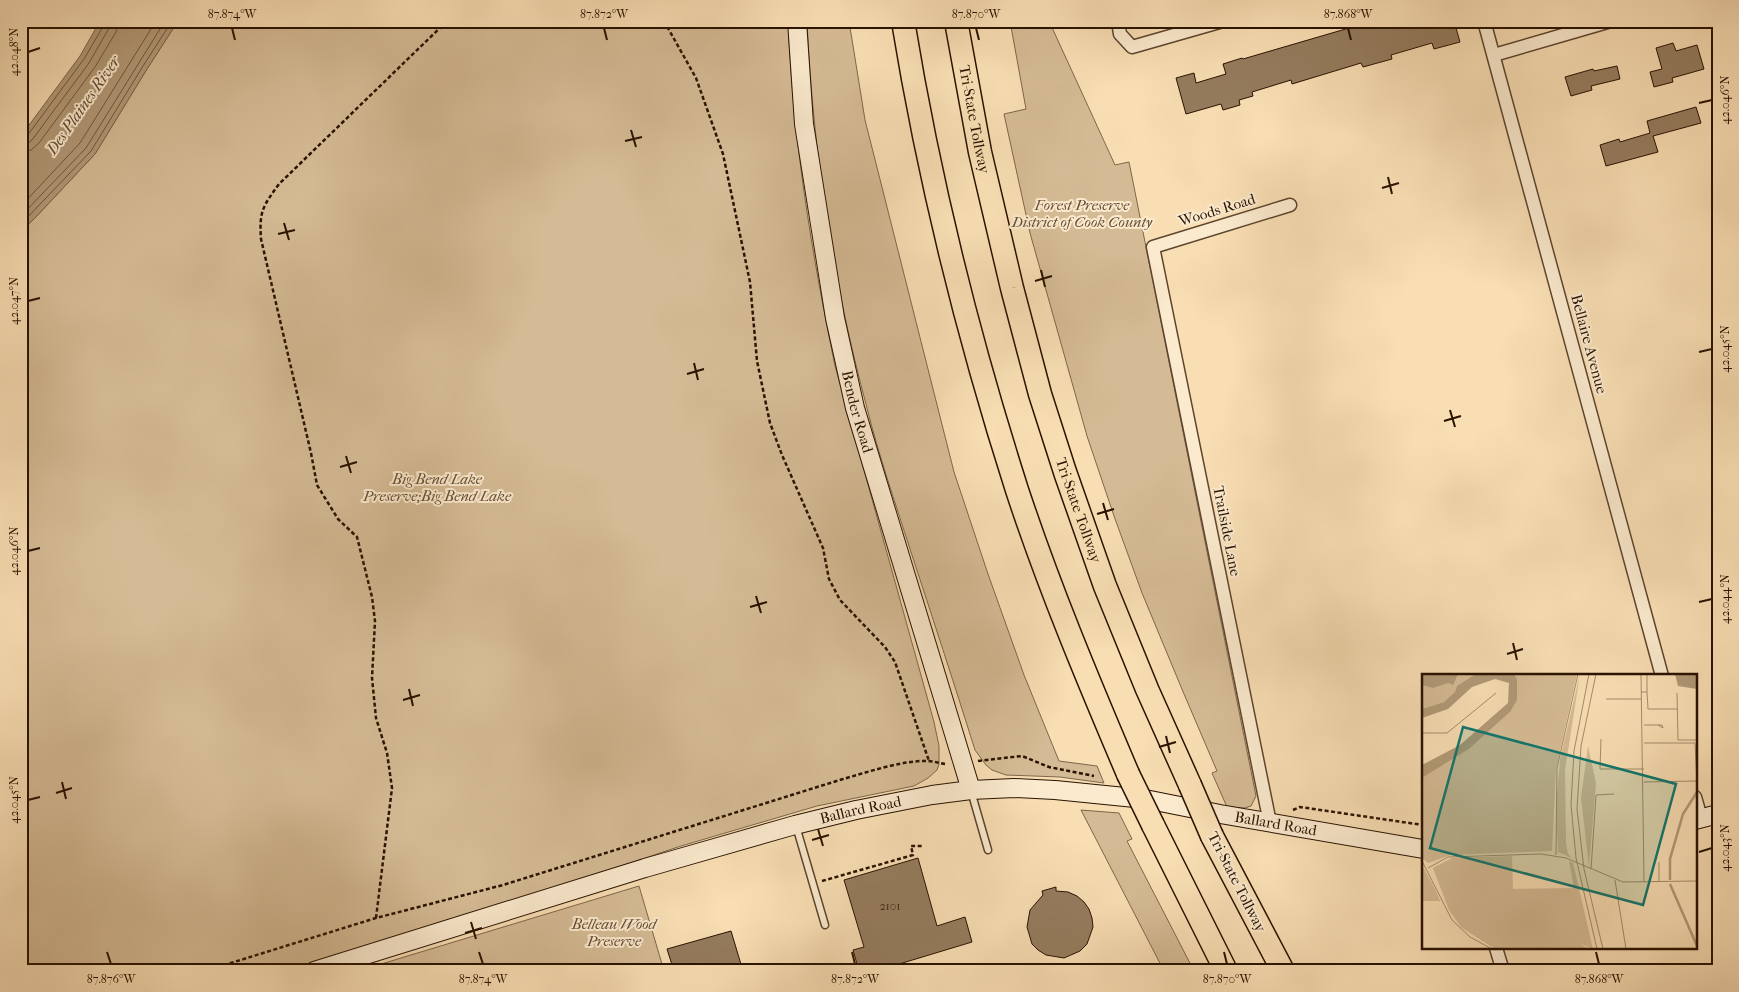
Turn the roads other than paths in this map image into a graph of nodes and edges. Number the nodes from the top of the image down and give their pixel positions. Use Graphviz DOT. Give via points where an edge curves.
graph roads {
  1 [pos="797,21"];
  2 [pos="903,21"];
  3 [pos="956,21"];
  4 [pos="1118,21"];
  5 [pos="1223,21"];
  6 [pos="1484,21"];
  7 [pos="1612,21"];
  8 [pos="1494,55"];
  9 [pos="1290,206"];
  10 [pos="1153,247"];
  11 [pos="1661,674"];
  12 [pos="971,790"];
  13 [pos="1696,799"];
  14 [pos="1705,818"];
  15 [pos="1270,823"];
  16 [pos="795,825"];
  17 [pos="1422,849"];
  18 [pos="988,850"];
  19 [pos="825,925"];
  20 [pos="1497,950"];
  21 [pos="314,971"];
  22 [pos="1226,971"];
  23 [pos="1283,971"];
  24 [pos="1503,971"];
  1 -- 12 [label="street, Bender Road" via="804,124 834,318 856,408"];
  2 -- 22 [label="highway, bridge" via="943,223 983,378 1018,491 1059,607 1128,774"];
  3 -- 23 [label="highway, Tri-State Tollway, bridge" via="980,152 1012,288 1040,394 1104,586 1212,836"];
  4 -- 5 [label="street" via="1120,34 1132,47"];
  6 -- 8 [label="street, Bellaire Avenue"];
  7 -- 8 [label="street"];
  8 -- 11 [label="street, Bellaire Avenue"];
  9 -- 10 [label="street, Woods Road"];
  10 -- 15 [label="street, Trailside Lane"];
  12 -- 15 [label="street, Ballard Road" via="1055,790 1128,798"];
  12 -- 16 [label="street, Ballard Road" via="856,810"];
  12 -- 18 [label="lane"];
  13 -- 14 [label="street"];
  15 -- 17 [label="street, Ballard Road"];
  16 -- 19 [label="lane"];
  16 -- 21 [label="street, Ballard Road"];
  20 -- 24 [label="street"];
}
